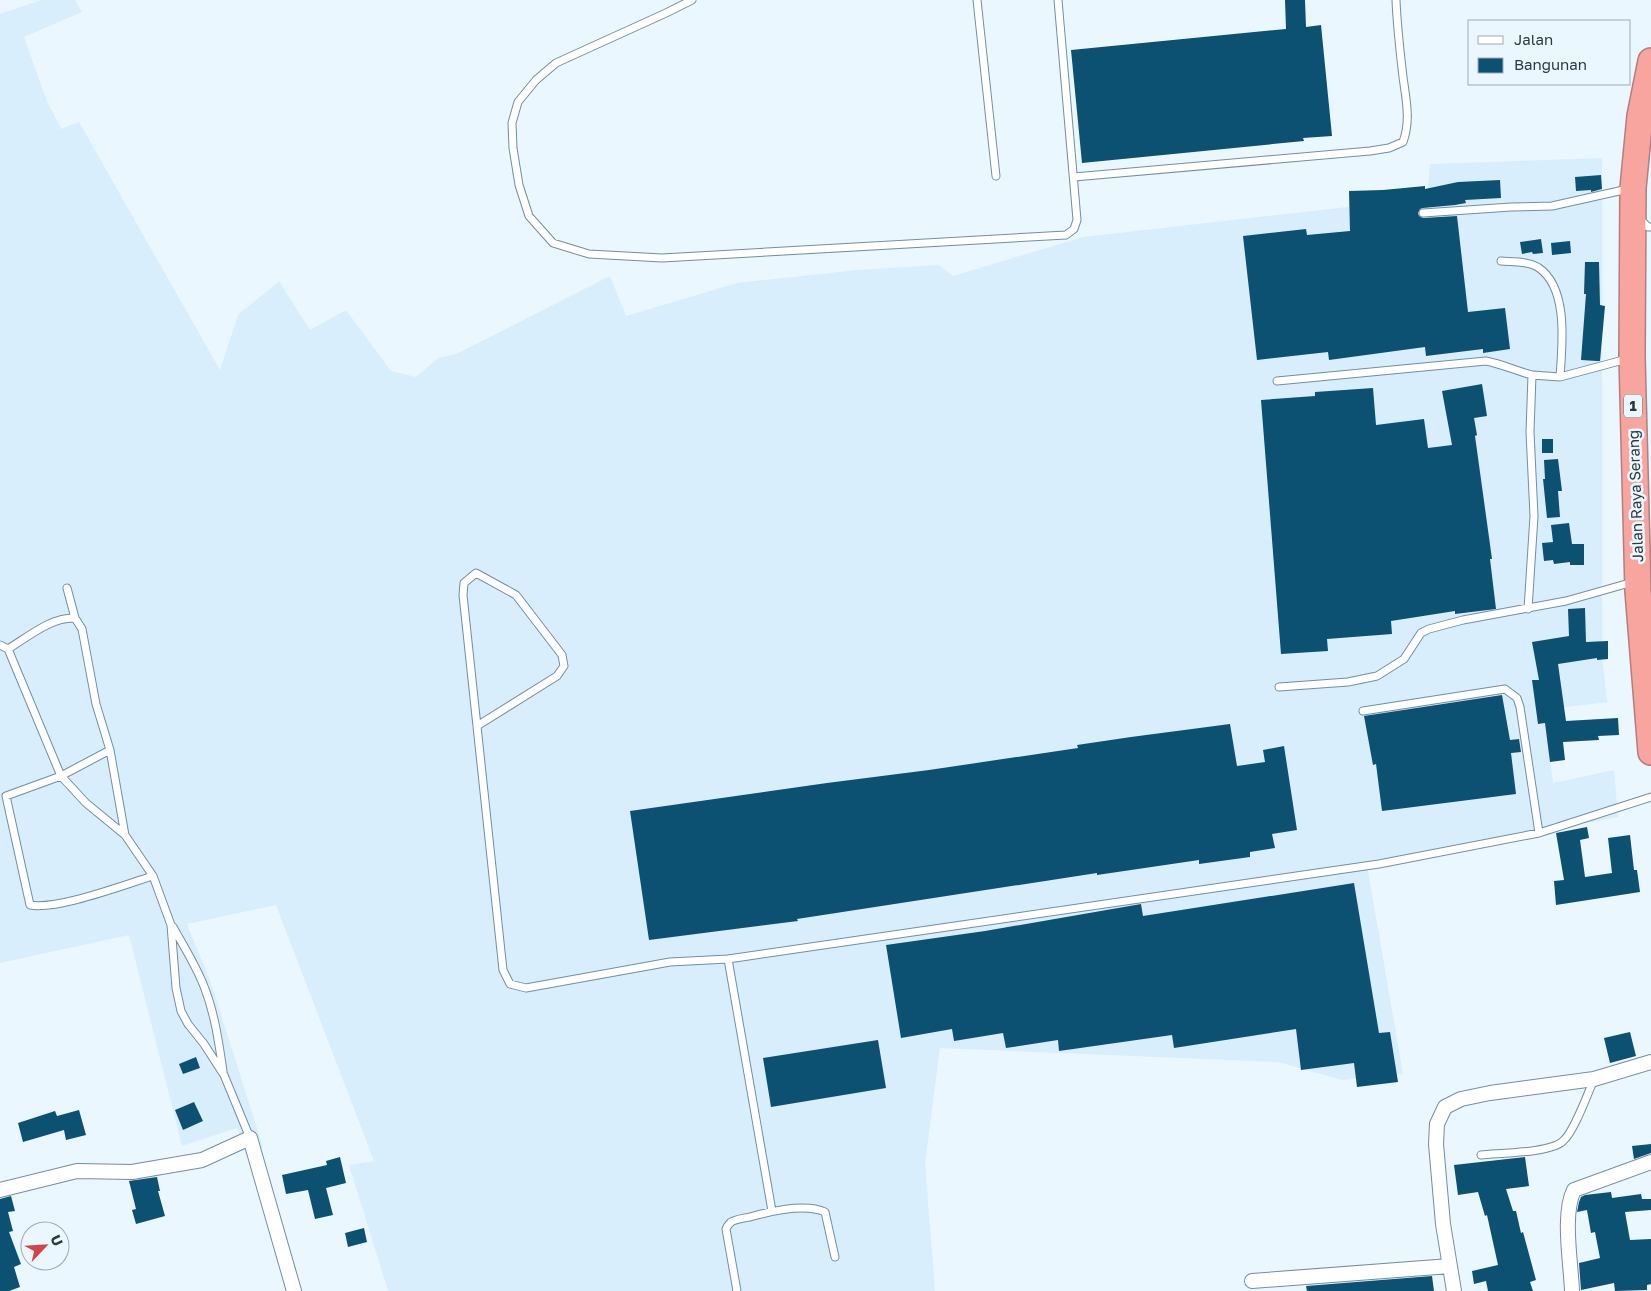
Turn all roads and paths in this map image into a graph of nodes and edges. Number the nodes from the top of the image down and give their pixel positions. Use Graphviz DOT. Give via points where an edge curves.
graph roads {
  1 [pos="692,0"];
  2 [pos="977,0"];
  3 [pos="1058,0"];
  4 [pos="1396,0"];
  5 [pos="1651,60"];
  6 [pos="996,176"];
  7 [pos="1074,178"];
  8 [pos="1633,188"];
  9 [pos="1423,213"];
  10 [pos="1642,220"];
  11 [pos="1502,261"];
  12 [pos="1632,357"];
  13 [pos="1532,375"];
  14 [pos="1560,377"];
  15 [pos="1277,381"];
  16 [pos="1643,482"];
  17 [pos="1638,581"];
  18 [pos="67,588"];
  19 [pos="1528,609"];
  20 [pos="75,618"];
  21 [pos="0,644"];
  22 [pos="8,649"];
  23 [pos="1648,673"];
  24 [pos="1278,688"];
  25 [pos="1364,711"];
  26 [pos="476,726"];
  27 [pos="110,750"];
  28 [pos="1651,752"];
  29 [pos="61,776"];
  30 [pos="3,797"];
  31 [pos="1651,797"];
  32 [pos="1539,833"];
  33 [pos="125,835"];
  34 [pos="153,876"];
  35 [pos="171,925"];
  36 [pos="728,960"];
  37 [pos="1651,1062"];
  38 [pos="224,1075"];
  39 [pos="1594,1079"];
  40 [pos="250,1138"];
  41 [pos="1481,1155"];
  42 [pos="1651,1162"];
  43 [pos="0,1190"];
  44 [pos="772,1211"];
  45 [pos="835,1257"];
  46 [pos="1450,1266"];
  47 [pos="1252,1281"];
  48 [pos="294,1291"];
  49 [pos="737,1291"];
  50 [pos="1454,1291"];
  51 [pos="1572,1291"];
  1 -- 7 [label="lane" via="556,63 518,102 512,123 519,185 529,216 553,243 589,254 662,258 1066,235 1074,229 1076,220"];
  2 -- 6 [label="lane"];
  3 -- 7 [label="lane"];
  4 -- 7 [label="lane" via="1408,128 1403,142 1389,148 1353,153"];
  5 -- 8 [label="highway, Jalan Raya Serang / 1" via="1640,116"];
  8 -- 9 [label="lane" via="1552,206"];
  8 -- 10 [label="highway, Jalan Raya Serang / 1"];
  10 -- 12 [label="highway, Jalan Raya Serang / 1"];
  11 -- 14 [label="lane" via="1521,262 1538,268 1549,278 1558,298 1561,324"];
  12 -- 14 [label="lane"];
  12 -- 16 [label="highway, Jalan Raya Serang / 1"];
  13 -- 14 [label="lane"];
  13 -- 15 [label="lane" via="1486,361"];
  13 -- 19 [label="lane" via="1530,432 1534,516"];
  16 -- 17 [label="highway, Jalan Raya Serang / 1"];
  17 -- 19 [label="lane"];
  17 -- 23 [label="highway, Jalan Raya Serang / 1"];
  18 -- 20 [label="lane"];
  19 -- 24 [label="lane" via="1429,629 1421,633 1404,659 1377,676"];
  20 -- 22 [label="lane" via="44,626"];
  20 -- 27 [label="lane" via="82,629 96,704"];
  21 -- 22 [label="lane"];
  22 -- 29 [label="lane"];
  23 -- 28 [label="highway, Jalan Raya Serang / 1"];
  25 -- 32 [label="lane" via="1505,689 1516,698 1520,707"];
  26 -- 26 [label="lane" via="462,594 464,583 476,573 516,595 562,655 564,666 557,676"];
  26 -- 36 [label="lane" via="503,970 510,984 526,988 670,962"];
  27 -- 29 [label="lane"];
  27 -- 33 [label="lane"];
  29 -- 30 [label="lane"];
  29 -- 33 [label="lane" via="86,803"];
  30 -- 34 [label="lane" via="30,905 38,907 68,901"];
  31 -- 32 [label="lane"];
  32 -- 36 [label="lane" via="1379,864"];
  33 -- 34 [label="lane"];
  34 -- 35 [label="lane"];
  35 -- 38 [label="lane" via="205,988 216,1026"];
  35 -- 38 [label="lane" via="181,1011"];
  36 -- 44 [label="lane"];
  37 -- 39 [label="street"];
  38 -- 40 [label="lane"];
  39 -- 41 [label="lane" via="1564,1141 1551,1148"];
  39 -- 46 [label="street" via="1490,1093 1461,1099 1445,1107 1437,1124 1436,1144"];
  40 -- 43 [label="street" via="202,1160 132,1172 76,1171"];
  40 -- 48 [label="street"];
  42 -- 51 [label="street" via="1574,1190 1567,1214"];
  44 -- 45 [label="lane" via="807,1208 825,1212"];
  44 -- 49 [label="lane" via="736,1220 726,1228"];
  46 -- 47 [label="street"];
  46 -- 50 [label="street"];
}
